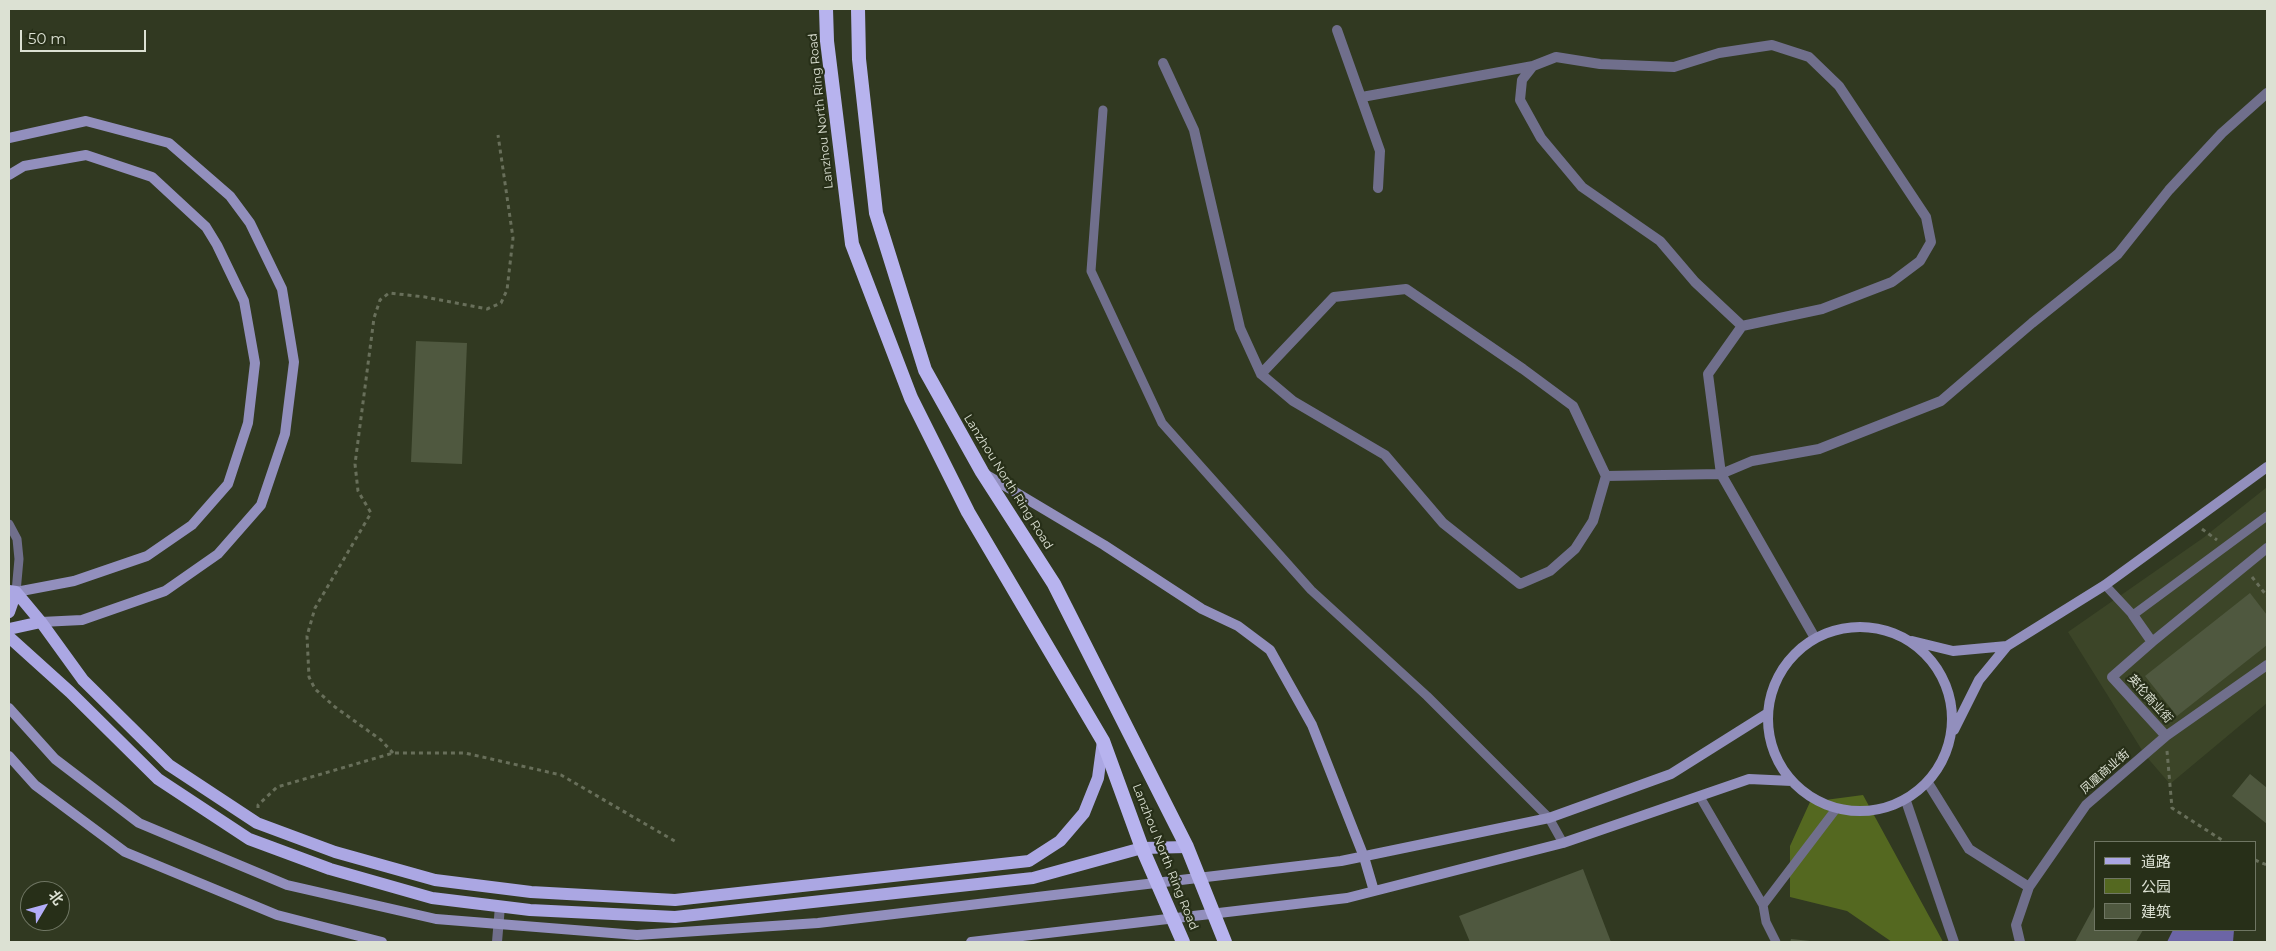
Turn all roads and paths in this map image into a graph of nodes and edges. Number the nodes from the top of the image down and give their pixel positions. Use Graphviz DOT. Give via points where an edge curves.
graph roads {
  1 [pos="826,9"];
  2 [pos="858,9"];
  3 [pos="1337,30"];
  4 [pos="1163,63"];
  5 [pos="1533,66"];
  6 [pos="2267,93"];
  7 [pos="1362,97"];
  8 [pos="1103,110"];
  9 [pos="498,135"];
  10 [pos="9,138"];
  11 [pos="9,175"];
  12 [pos="1378,188"];
  13 [pos="1742,326"];
  14 [pos="1261,374"];
  15 [pos="2267,467"];
  16 [pos="982,472"];
  17 [pos="1721,474"];
  18 [pos="1606,476"];
  19 [pos="2267,516"];
  20 [pos="9,524"];
  21 [pos="2267,548"];
  22 [pos="2105,585"];
  23 [pos="12,592"];
  24 [pos="9,612"];
  25 [pos="2133,615"];
  26 [pos="41,622"];
  27 [pos="9,629"];
  28 [pos="9,637"];
  29 [pos="1815,638"];
  30 [pos="1909,640"];
  31 [pos="2152,642"];
  32 [pos="2007,646"];
  33 [pos="2267,665"];
  34 [pos="9,708"];
  35 [pos="1768,713"];
  36 [pos="1952,734"];
  37 [pos="2166,736"];
  38 [pos="1103,741"];
  39 [pos="393,753"];
  40 [pos="9,756"];
  41 [pos="1792,781"];
  42 [pos="1928,783"];
  43 [pos="1700,797"];
  44 [pos="1906,800"];
  45 [pos="1836,809"];
  46 [pos="1549,818"];
  47 [pos="257,823"];
  48 [pos="2223,841"];
  49 [pos="678,843"];
  50 [pos="1562,843"];
  51 [pos="1188,847"];
  52 [pos="1142,848"];
  53 [pos="1364,857"];
  54 [pos="2029,887"];
  55 [pos="1374,891"];
  56 [pos="1762,905"];
  57 [pos="500,906"];
  58 [pos="382,942"];
  59 [pos="497,942"];
  60 [pos="971,942"];
  61 [pos="1184,942"];
  62 [pos="1225,942"];
  63 [pos="1776,942"];
  64 [pos="1954,942"];
  65 [pos="2020,942"];
  1 -- 38 [label="highway, Lanzhou North Ring Road" via="827,42 852,244 911,398 960,494"];
  2 -- 16 [label="highway, Lanzhou North Ring Road" via="876,213 925,370"];
  3 -- 7 [label="street"];
  4 -- 14 [label="street" via="1194,130 1240,328"];
  5 -- 7 [label="street"];
  5 -- 13 [label="street" via="1522,80 1520,100 1541,138 1582,187 1660,242 1695,282"];
  5 -- 13 [label="street" via="1556,57 1600,64 1674,67 1719,53 1772,45 1809,57 1839,86 1926,217 1931,242 1920,261 1892,282 1822,309"];
  6 -- 17 [label="street" via="2222,133 2169,190 2118,254 1941,401 1819,449 1752,461"];
  7 -- 12 [label="street" via="1380,151"];
  8 -- 46 [label="lane" via="1091,271 1162,423 1311,590 1427,696"];
  9 -- 39 [label="path" via="512,238 507,290 501,303 487,309 389,293 380,300 374,318 355,464 358,491 371,513 315,608 308,636 309,678 315,689"];
  10 -- 26 [label="main road" via="86,121 169,143 230,196 250,223 282,289 294,362 285,434 261,505 218,554 165,591 82,620"];
  11 -- 23 [label="main road" via="24,166 86,156 152,177 206,227 217,245 244,301 255,362 248,423 228,484 192,524 147,556 74,581"];
  13 -- 17 [label="street" via="1708,374"];
  14 -- 18 [label="street" via="1334,297 1406,289 1572,406"];
  14 -- 18 [label="street" via="1293,401 1385,455 1443,523 1520,584 1550,571 1575,549 1592,521"];
  15 -- 22 [label="main road"];
  16 -- 51 [label="highway, Lanzhou North Ring Road" via="1054,584"];
  16 -- 53 [label="main road" via="1202,609 1238,626 1270,650 1312,725"];
  17 -- 18 [label="street"];
  17 -- 29 [label="street"];
  19 -- 25 [label="lane"];
  20 -- 23 [label="lane" via="17,539 19,559"];
  21 -- 31 [label="street"];
  22 -- 25 [label="lane"];
  22 -- 32 [label="main road"];
  23 -- 24 [label="main road"];
  23 -- 26 [label="main road"];
  25 -- 31 [label="street"];
  26 -- 27 [label="main road"];
  26 -- 47 [label="main road" via="83,680 169,765"];
  28 -- 57 [label="main road" via="158,779 249,839 330,869 432,898"];
  29 -- 30 [label="main road" via="1838,629 1862,626 1887,630"];
  29 -- 35 [label="main road" via="1796,652 1782,670 1772,690"];
  30 -- 32 [label="main road" via="1953,651"];
  30 -- 36 [label="main road" via="1930,658 1945,681 1952,707"];
  31 -- 37 [label="street, 英伦商业街" via="2112,677"];
  32 -- 36 [label="main road" via="1979,680"];
  33 -- 37 [label="street, 凤凰商业街"];
  34 -- 53 [label="main road" via="55,759 139,823 287,885 436,919 637,935 818,923"];
  35 -- 41 [label="main road" via="1768,732 1773,750"];
  35 -- 46 [label="main road" via="1671,774"];
  36 -- 42 [label="main road" via="1944,760"];
  37 -- 48 [label="path" via="2172,808"];
  37 -- 54 [label="street, 凤凰商业街" via="2086,805"];
  38 -- 47 [label="main road" via="1098,778 1084,813 1060,841 1029,861 675,900 531,892 435,880 335,852"];
  38 -- 52 [label="highway, Lanzhou North Ring Road"];
  39 -- 47 [label="path" via="277,787 258,805"];
  39 -- 49 [label="path" via="465,753 561,776"];
  40 -- 58 [label="main road" via="36,785 125,852 277,915"];
  41 -- 43 [label="main road" via="1749,779"];
  41 -- 45 [label="main road" via="1812,798"];
  42 -- 44 [label="main road"];
  42 -- 54 [label="street" via="1969,849"];
  43 -- 50 [label="main road"];
  43 -- 56 [label="lane"];
  44 -- 45 [label="main road" via="1872,812"];
  44 -- 64 [label="street"];
  45 -- 56 [label="lane"];
  46 -- 50 [label="lane"];
  46 -- 53 [label="main road"];
  50 -- 55 [label="main road"];
  51 -- 52 [label="main road"];
  51 -- 62 [label="highway, Lanzhou North Ring Road"];
  52 -- 57 [label="main road" via="1032,878 675,918"];
  52 -- 61 [label="highway, Lanzhou North Ring Road"];
  53 -- 55 [label="main road"];
  54 -- 65 [label="street, 凤凰商业街" via="2016,925"];
  55 -- 60 [label="main road" via="1347,898"];
  56 -- 63 [label="lane"];
  57 -- 59 [label="street"];
}
